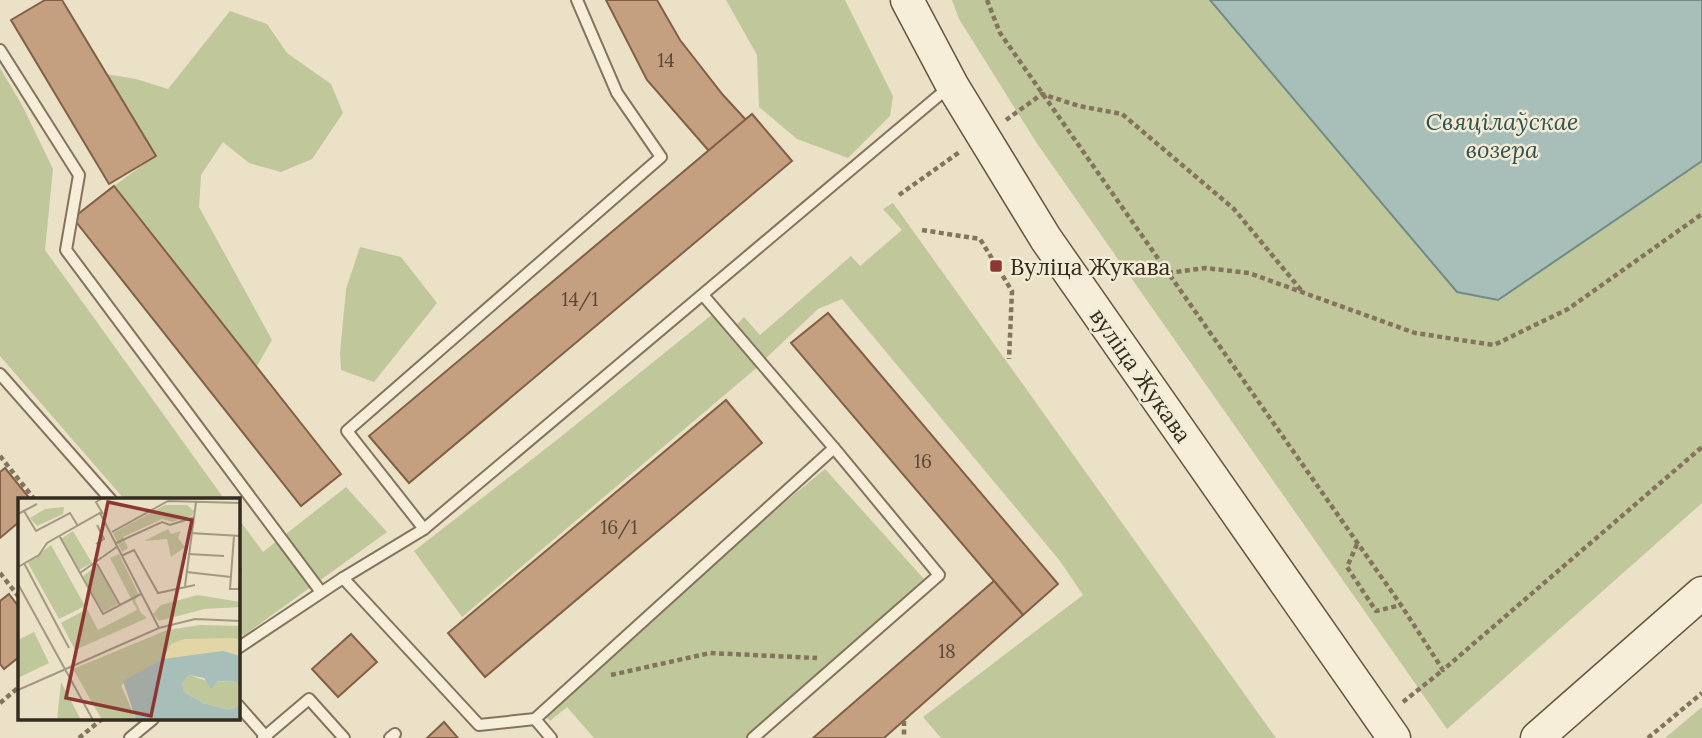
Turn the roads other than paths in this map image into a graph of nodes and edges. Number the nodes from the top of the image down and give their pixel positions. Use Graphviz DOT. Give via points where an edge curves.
graph roads {
  1 [pos="577,0"];
  2 [pos="907,0"];
  3 [pos="0,50"];
  4 [pos="952,85"];
  5 [pos="703,295"];
  6 [pos="0,374"];
  7 [pos="834,448"];
  8 [pos="109,498"];
  9 [pos="424,529"];
  10 [pos="342,578"];
  11 [pos="321,592"];
  12 [pos="1702,593"];
  13 [pos="240,646"];
  14 [pos="240,707"];
  15 [pos="535,719"];
  16 [pos="152,720"];
  17 [pos="265,737"];
  18 [pos="130,738"];
  19 [pos="344,738"];
  20 [pos="551,738"];
  21 [pos="753,738"];
  22 [pos="1394,738"];
  23 [pos="1538,738"];
  1 -- 9 [label="lane" via="617,93 662,157 347,431"];
  2 -- 4 [label="street, вуліца Жукава"];
  3 -- 11 [label="lane" via="79,175 66,250"];
  4 -- 5 [label="lane"];
  4 -- 22 [label="street, вуліца Жукава" via="1046,239"];
  5 -- 7 [label="lane"];
  5 -- 9 [label="lane"];
  6 -- 8 [label="lane"];
  7 -- 15 [label="lane"];
  7 -- 21 [label="lane" via="939,575"];
  9 -- 10 [label="lane"];
  10 -- 11 [label="lane"];
  10 -- 15 [label="lane" via="479,725"];
  11 -- 13 [label="lane"];
  12 -- 23 [label="street"];
  14 -- 17 [label="lane"];
  15 -- 20 [label="lane"];
  16 -- 18 [label="lane"];
  17 -- 19 [label="lane" via="309,699"];
}
